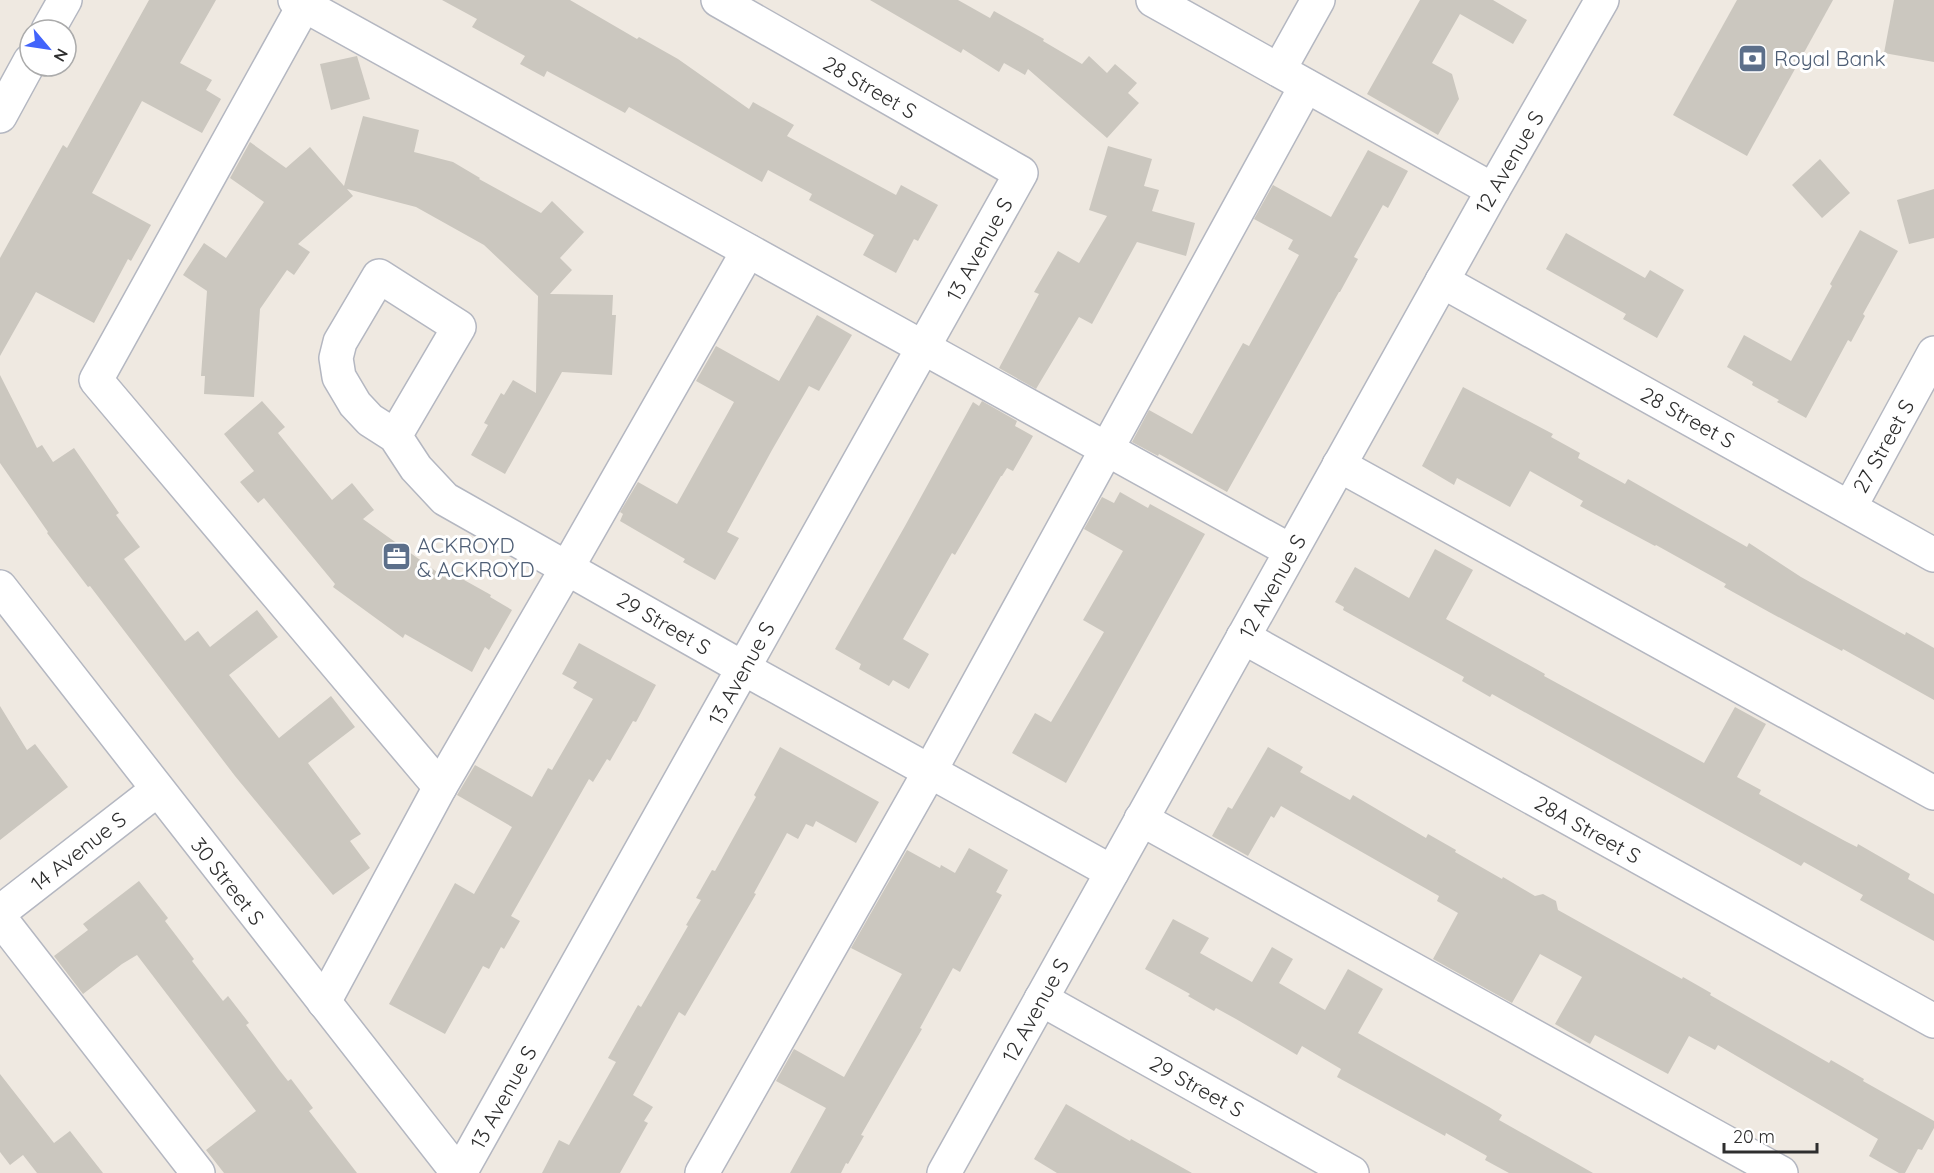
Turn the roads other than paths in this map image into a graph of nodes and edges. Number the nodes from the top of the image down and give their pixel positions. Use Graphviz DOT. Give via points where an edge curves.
graph roads {
  1 [pos="65,0"];
  2 [pos="718,0"];
  3 [pos="1153,0"];
  4 [pos="1318,0"];
  5 [pos="1602,0"];
  6 [pos="299,2"];
  7 [pos="55,18"];
  8 [pos="1293,78"];
  9 [pos="1021,173"];
  10 [pos="1493,190"];
  11 [pos="748,251"];
  12 [pos="1442,281"];
  13 [pos="923,348"];
  14 [pos="1934,354"];
  15 [pos="395,436"];
  16 [pos="1107,448"];
  17 [pos="1339,465"];
  18 [pos="1850,507"];
  19 [pos="1291,551"];
  20 [pos="1934,555"];
  21 [pos="567,568"];
  22 [pos="0,587"];
  23 [pos="1243,637"];
  24 [pos="743,668"];
  25 [pos="930,771"];
  26 [pos="440,787"];
  27 [pos="157,790"];
  28 [pos="1934,793"];
  29 [pos="1141,819"];
  30 [pos="1112,872"];
  31 [pos="0,912"];
  32 [pos="0,918"];
  33 [pos="1041,999"];
  34 [pos="324,1002"];
  35 [pos="1934,1021"];
  36 [pos="198,1173"];
  37 [pos="459,1173"];
  38 [pos="702,1173"];
  39 [pos="944,1173"];
  40 [pos="1352,1173"];
  41 [pos="1781,1173"];
  1 -- 7 [label="street"];
  2 -- 9 [label="street, 28 Street S"];
  3 -- 8 [label="street"];
  4 -- 8 [label="street"];
  5 -- 10 [label="street, 12 Avenue S"];
  6 -- 11 [label="street"];
  6 -- 26 [label="street" via="96,380"];
  8 -- 10 [label="street"];
  8 -- 16 [label="street"];
  9 -- 13 [label="street, 13 Avenue S"];
  10 -- 12 [label="street, 12 Avenue S"];
  11 -- 13 [label="street"];
  11 -- 21 [label="street"];
  12 -- 17 [label="street, 12 Avenue S"];
  12 -- 18 [label="street, 28 Street S"];
  13 -- 16 [label="street"];
  13 -- 24 [label="street, 13 Avenue S"];
  14 -- 18 [label="street, 27 Street S"];
  15 -- 15 [label="street, 29 Street S" via="459,327 379,276 340,342 336,358 339,377 355,404 370,420"];
  15 -- 21 [label="street, 29 Street S" via="416,468 445,499"];
  16 -- 19 [label="street"];
  16 -- 25 [label="street"];
  17 -- 19 [label="street, 12 Avenue S"];
  17 -- 28 [label="street"];
  18 -- 20 [label="street, 28 Street S"];
  19 -- 23 [label="street, 12 Avenue S"];
  21 -- 24 [label="street, 29 Street S"];
  21 -- 26 [label="street"];
  22 -- 27 [label="street, 30 Street S"];
  23 -- 29 [label="street, 12 Avenue S"];
  23 -- 35 [label="street, 28A Street S"];
  24 -- 25 [label="street, 29 Street S"];
  24 -- 37 [label="street, 13 Avenue S"];
  25 -- 30 [label="street, 29 Street S"];
  25 -- 38 [label="street"];
  26 -- 34 [label="street"];
  27 -- 31 [label="street, 14 Avenue S"];
  27 -- 34 [label="street, 30 Street S"];
  29 -- 30 [label="street, 12 Avenue S"];
  29 -- 41 [label="street"];
  30 -- 33 [label="street, 12 Avenue S"];
  32 -- 36 [label="street"];
  33 -- 39 [label="street, 12 Avenue S"];
  33 -- 40 [label="street, 29 Street S"];
  34 -- 37 [label="street, 30 Street S"];
}
